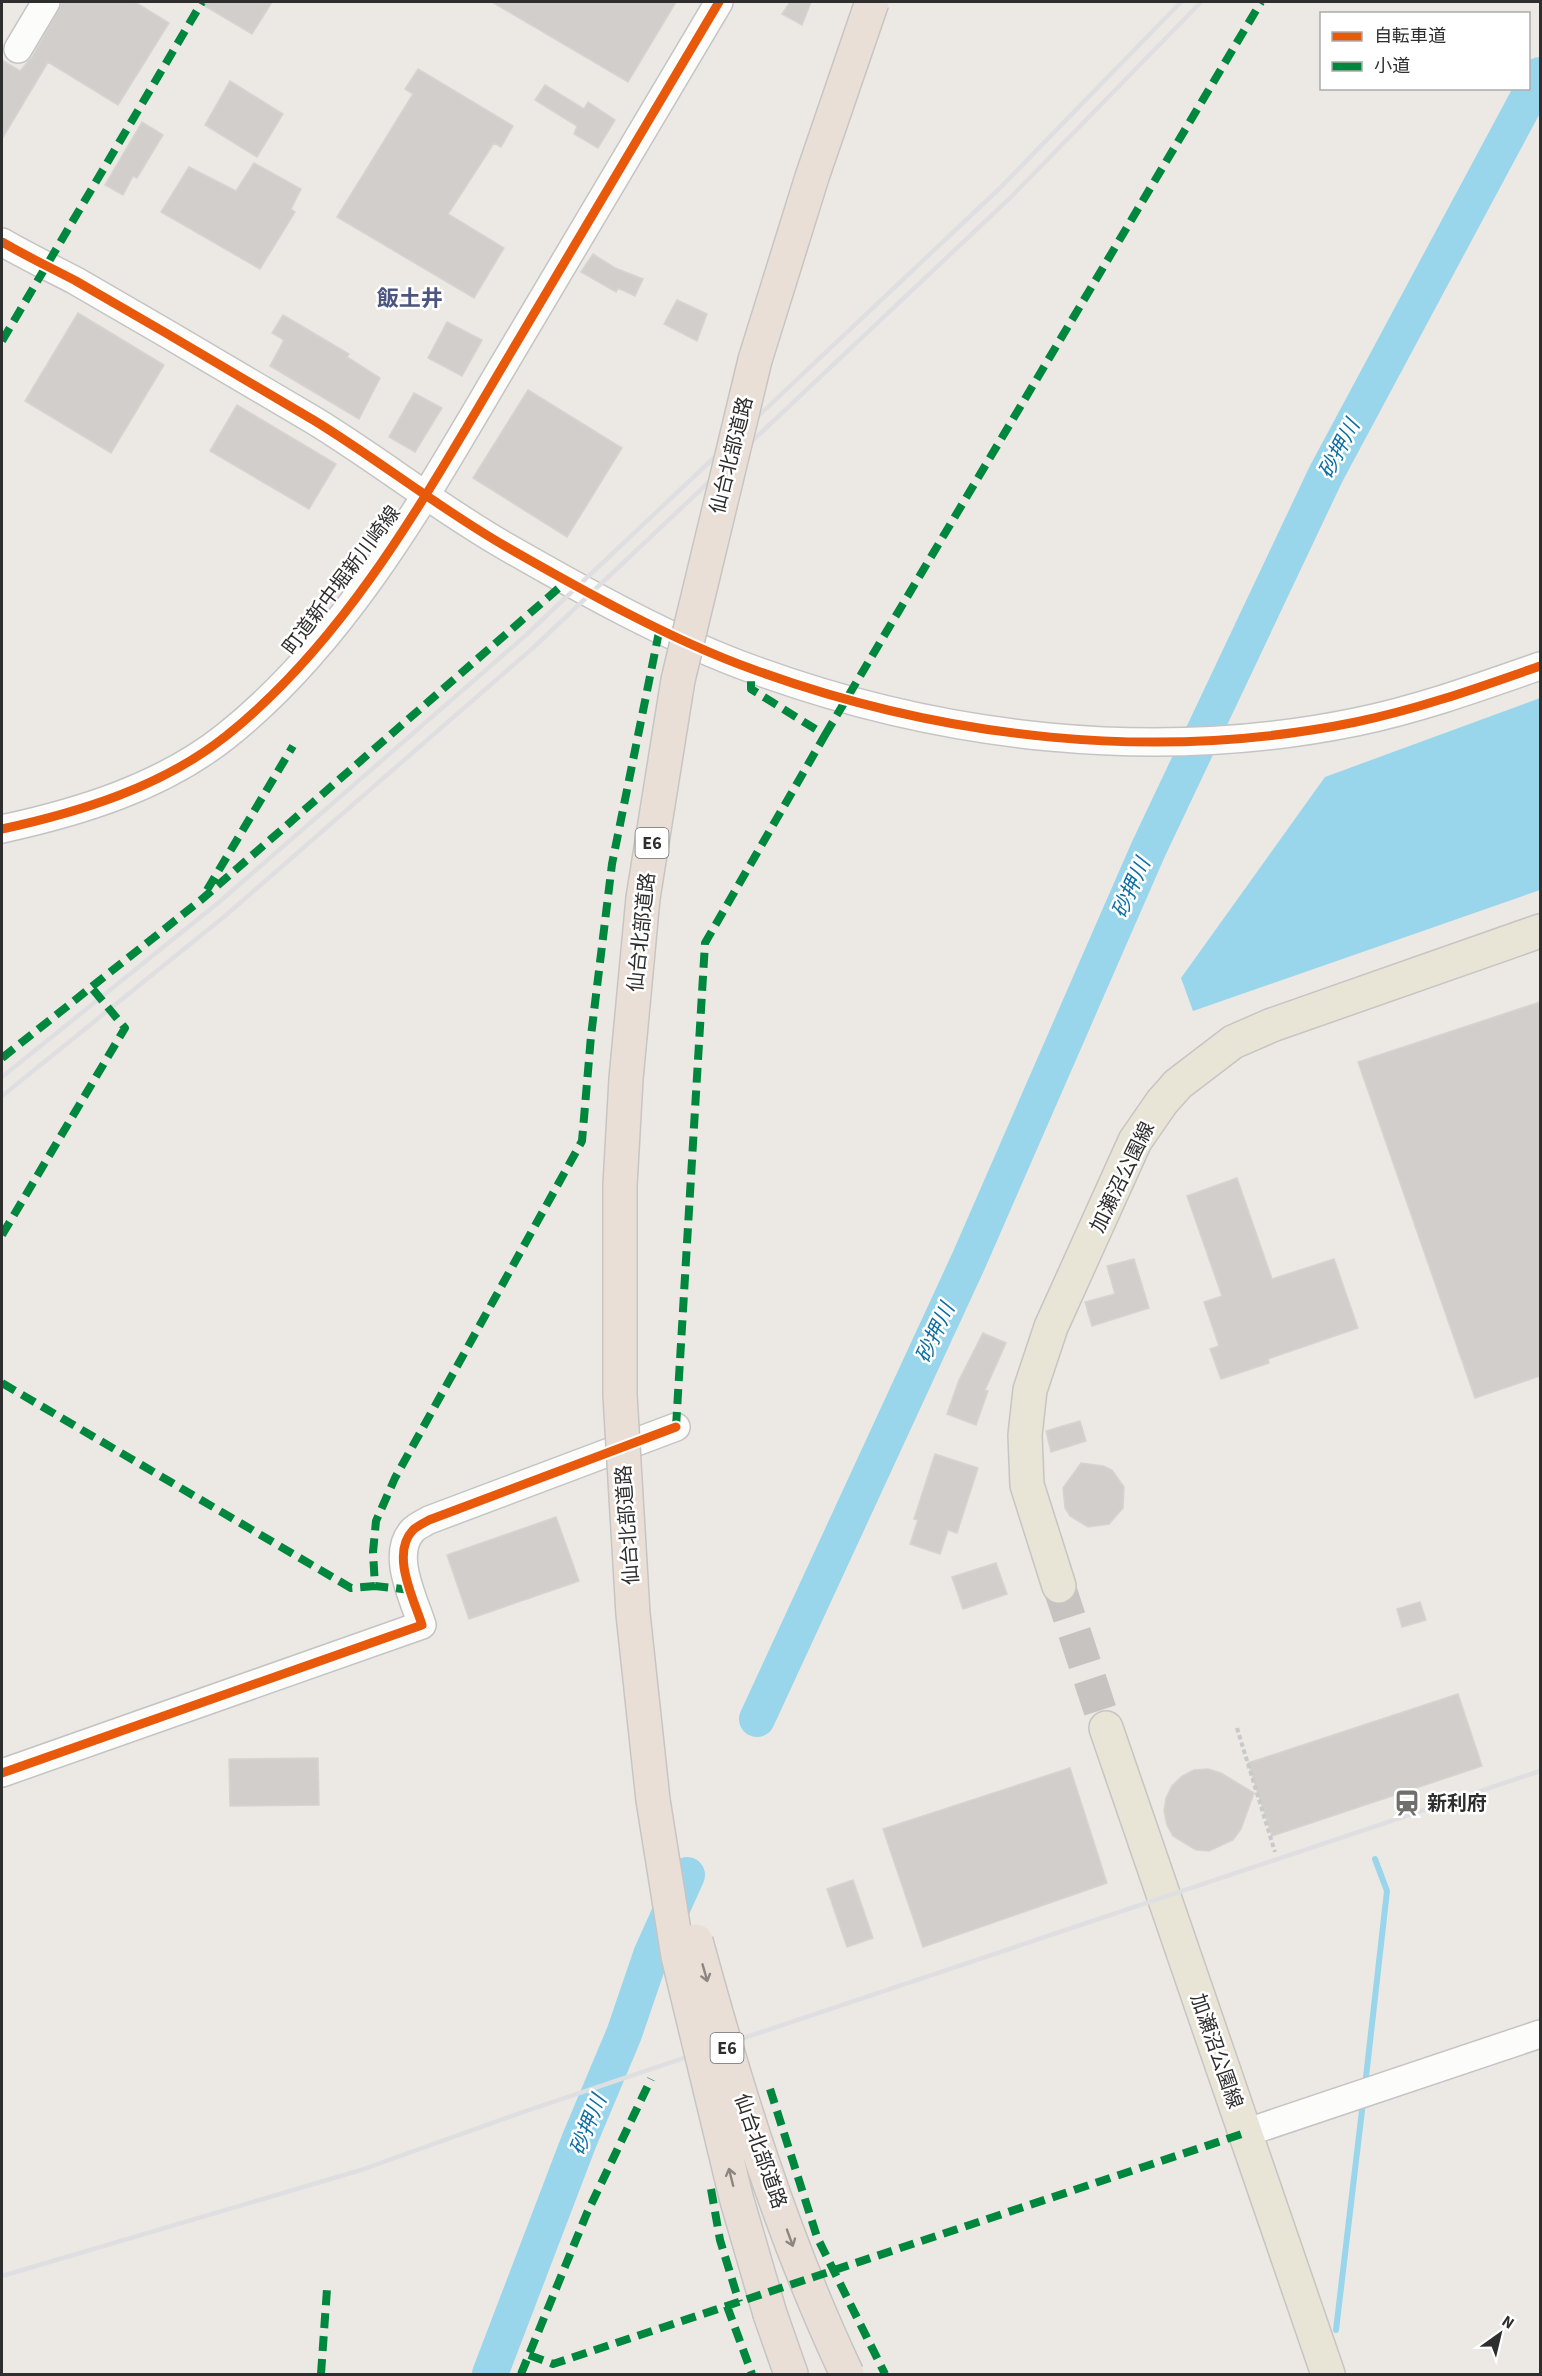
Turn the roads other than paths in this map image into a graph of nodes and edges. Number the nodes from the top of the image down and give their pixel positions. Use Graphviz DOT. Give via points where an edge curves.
graph roads {
  1 [pos="46,2"];
  2 [pos="719,2"];
  3 [pos="872,2"];
  4 [pos="18,49"];
  5 [pos="2,242"];
  6 [pos="426,496"];
  7 [pos="1540,666"];
  8 [pos="2,829"];
  9 [pos="1540,931"];
  10 [pos="676,1427"];
  11 [pos="1059,1586"];
  12 [pos="644,1711"];
  13 [pos="1106,1728"];
  14 [pos="2,1773"];
  15 [pos="1540,2034"];
  16 [pos="1245,2133"];
  17 [pos="770,2314"];
  18 [pos="784,2374"];
  19 [pos="791,2374"];
  20 [pos="847,2374"];
  21 [pos="1328,2374"];
  1 -- 4 [label="street"];
  2 -- 6 [label="street, 町道新中堀新川崎線"];
  3 -- 12 [label="highway, 仙台北部道路 / E6, bridge" via="752,371 678,680 643,898 626,1079 619,1292 625,1489"];
  5 -- 6 [label="street" via="319,424"];
  6 -- 7 [label="street" via="568,580 751,669 846,700 952,725 1126,741 1243,739 1389,714"];
  6 -- 8 [label="street, 町道新中堀新川崎線" via="335,626 283,686 224,738 167,776 51,819"];
  9 -- 11 [label="main road, 加瀬沼公園線" via="1244,1036 1178,1084 1148,1121 1135,1141 1051,1327 1030,1390 1025,1435 1027,1485"];
  10 -- 14 [label="street" via="429,1520 413,1530 404,1546 404,1570 422,1625"];
  17 -- 12 [label="highway, 仙台北部道路 / E6, one-way, bridge" via="736,2198 678,1956 653,1800"];
  12 -- 20 [label="highway, 仙台北部道路 / E6, one-way, bridge" via="676,1868 735,2076 804,2275"];
  13 -- 16 [label="main road, 加瀬沼公園線"];
  15 -- 16 [label="street"];
  16 -- 21 [label="main road, 加瀬沼公園線"];
  17 -- 18 [label="highway"];
  17 -- 19 [label="highway"];
}
